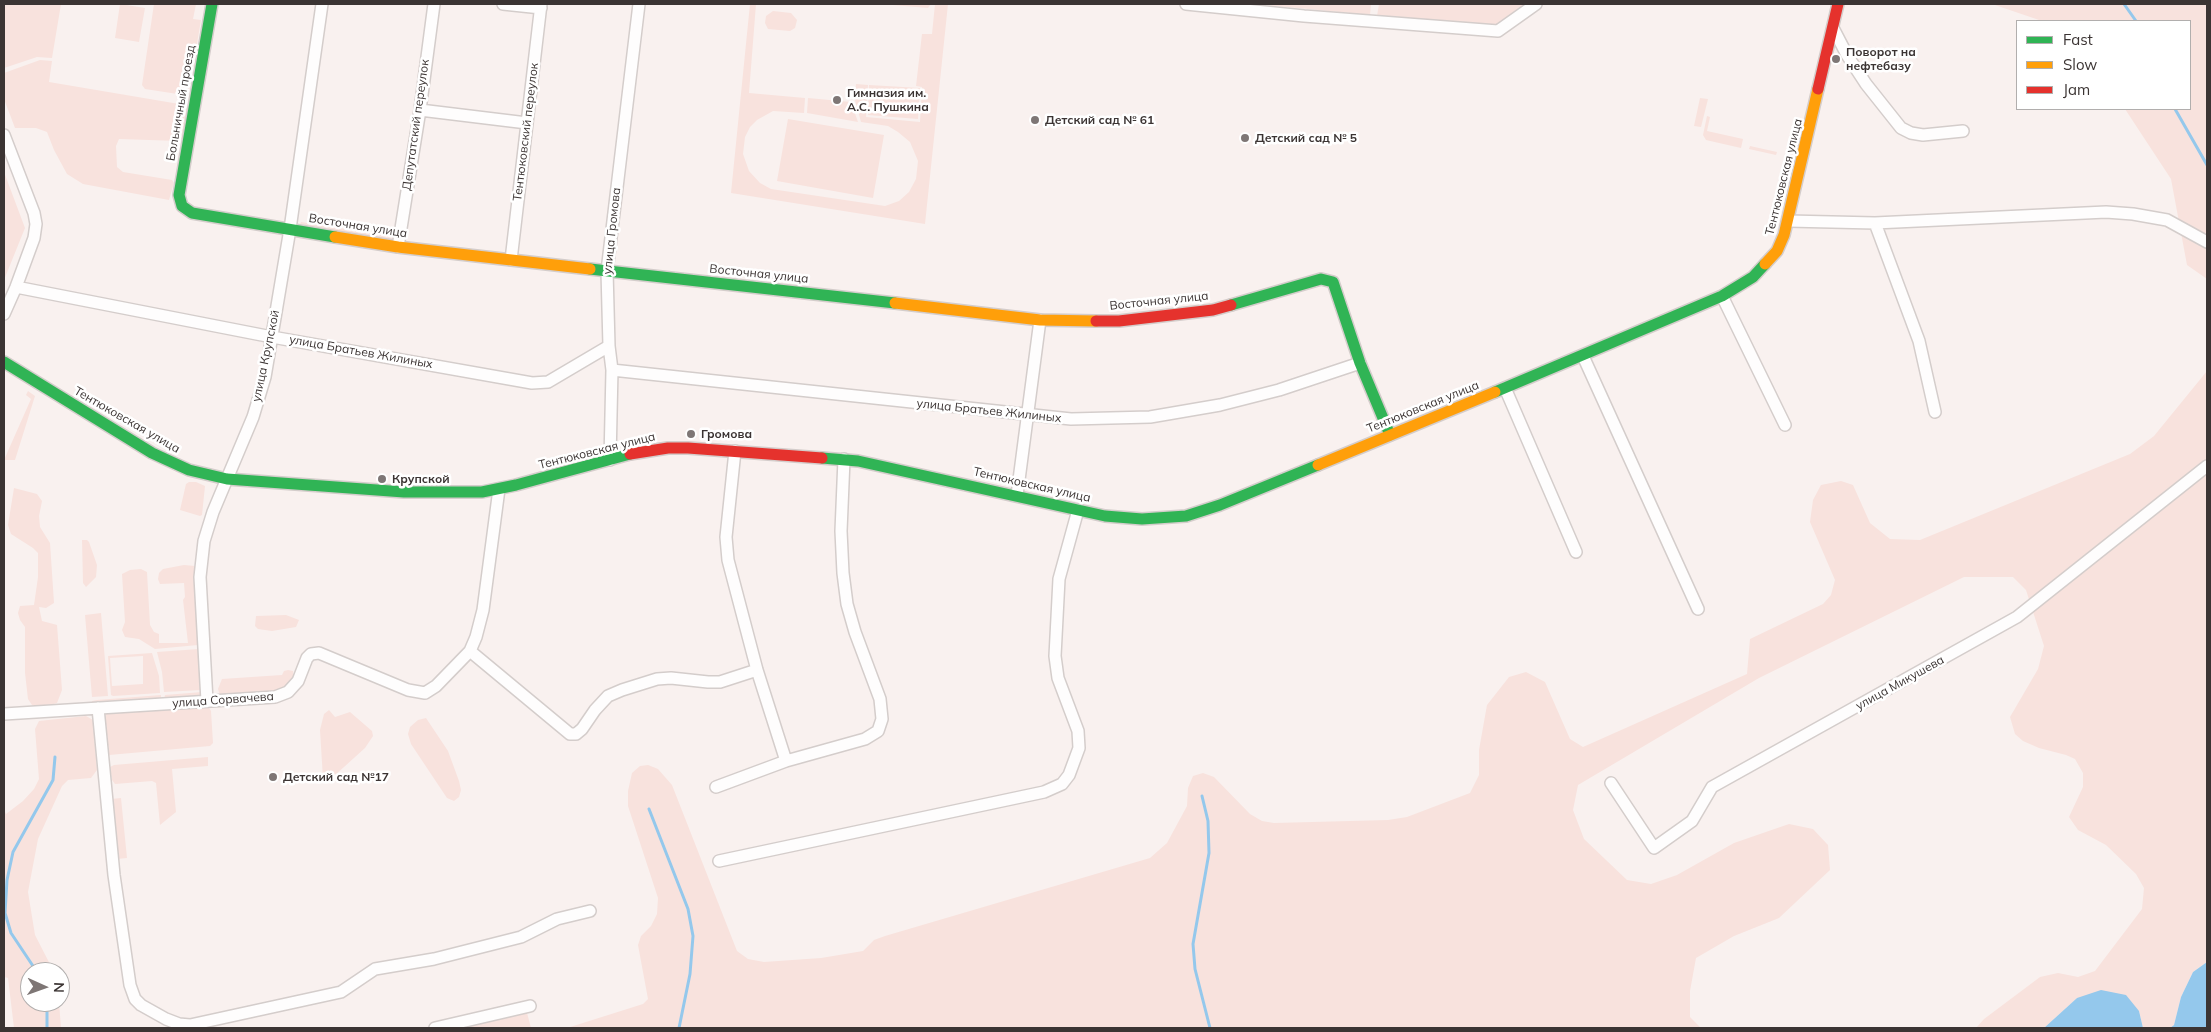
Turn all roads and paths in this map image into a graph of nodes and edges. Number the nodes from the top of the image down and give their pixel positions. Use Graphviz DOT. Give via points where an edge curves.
graph roads {
  1 [pos="212,4"];
  2 [pos="322,4"];
  3 [pos="434,4"];
  4 [pos="503,4"];
  5 [pos="639,4"];
  6 [pos="1186,4"];
  7 [pos="1536,4"];
  8 [pos="1838,4"];
  9 [pos="541,6"];
  10 [pos="1833,28"];
  11 [pos="420,110"];
  12 [pos="527,123"];
  13 [pos="1963,131"];
  14 [pos="4,135"];
  15 [pos="182,206"];
  16 [pos="1788,221"];
  17 [pos="1875,224"];
  18 [pos="290,229"];
  19 [pos="2207,242"];
  20 [pos="398,247"];
  21 [pos="511,260"];
  22 [pos="607,271"];
  23 [pos="16,287"];
  24 [pos="1722,296"];
  25 [pos="4,314"];
  26 [pos="1040,320"];
  27 [pos="272,337"];
  28 [pos="609,346"];
  29 [pos="1583,356"];
  30 [pos="4,362"];
  31 [pos="1360,363"];
  32 [pos="612,370"];
  33 [pos="1506,388"];
  34 [pos="1935,412"];
  35 [pos="1028,415"];
  36 [pos="1785,425"];
  37 [pos="1390,435"];
  38 [pos="735,451"];
  39 [pos="844,459"];
  40 [pos="610,460"];
  41 [pos="2207,466"];
  42 [pos="227,479"];
  43 [pos="499,489"];
  44 [pos="1017,495"];
  45 [pos="1078,510"];
  46 [pos="1576,552"];
  47 [pos="1698,609"];
  48 [pos="470,651"];
  49 [pos="757,670"];
  50 [pos="207,701"];
  51 [pos="98,708"];
  52 [pos="4,714"];
  53 [pos="786,761"];
  54 [pos="1612,783"];
  55 [pos="716,787"];
  56 [pos="719,861"];
  57 [pos="590,911"];
  58 [pos="530,1006"];
  59 [pos="435,1028"];
  1 -- 15 [label="street, Больничный проезд" via="179,195"];
  2 -- 18 [label="street, улица Крупской"];
  3 -- 11 [label="street, Депутатский переулок"];
  4 -- 9 [label="street"];
  5 -- 22 [label="street, улица Громова"];
  6 -- 7 [label="street" via="1498,31"];
  8 -- 10 [label="street, Тентюковская улица"];
  9 -- 12 [label="street, Тентюковский переулок"];
  10 -- 13 [label="street" via="1866,84 1901,128 1923,135"];
  10 -- 16 [label="street, Тентюковская улица"];
  11 -- 12 [label="street"];
  11 -- 20 [label="street, Депутатский переулок"];
  12 -- 21 [label="street, Тентюковский переулок"];
  14 -- 23 [label="street" via="36,224"];
  15 -- 18 [label="street, Восточная улица" via="192,213"];
  16 -- 17 [label="street"];
  16 -- 24 [label="street, Тентюковская улица" via="1781,244 1763,268 1753,278"];
  17 -- 19 [label="street" via="2106,212 2167,220"];
  17 -- 34 [label="street" via="1918,341"];
  18 -- 20 [label="street, Восточная улица"];
  18 -- 27 [label="street, улица Крупской"];
  20 -- 21 [label="street, Восточная улица"];
  21 -- 22 [label="street, Восточная улица"];
  22 -- 26 [label="street, Восточная улица"];
  22 -- 28 [label="street, улица Громова"];
  23 -- 25 [label="street"];
  23 -- 27 [label="street, улица Братьев Жилиных"];
  24 -- 29 [label="street, Тентюковская улица"];
  24 -- 36 [label="street"];
  26 -- 31 [label="street, Восточная улица" via="1119,321 1213,310 1321,279 1333,282"];
  26 -- 35 [label="street"];
  27 -- 28 [label="street, улица Братьев Жилиных" via="532,383 548,382"];
  27 -- 42 [label="street, улица Крупской" via="253,418"];
  28 -- 32 [label="street, улица Громова"];
  29 -- 33 [label="street, Тентюковская улица"];
  29 -- 47 [label="street"];
  30 -- 42 [label="street, Тентюковская улица" via="152,453 189,470"];
  31 -- 35 [label="street, улица Братьев Жилиных" via="1279,390 1220,405 1150,416 1071,419"];
  31 -- 37 [label="street"];
  32 -- 35 [label="street, улица Братьев Жилиных"];
  32 -- 40 [label="street, улица Громова"];
  33 -- 37 [label="street, Тентюковская улица"];
  33 -- 46 [label="street"];
  35 -- 44 [label="street"];
  37 -- 45 [label="street, Тентюковская улица" via="1220,506 1186,516 1142,519"];
  38 -- 39 [label="street, Тентюковская улица"];
  38 -- 40 [label="street, Тентюковская улица" via="668,448"];
  38 -- 49 [label="street" via="726,537 728,560"];
  39 -- 44 [label="street, Тентюковская улица"];
  39 -- 53 [label="street" via="841,531 847,604 880,699 882,719 878,731 865,739"];
  40 -- 43 [label="street, Тентюковская улица"];
  41 -- 54 [label="street, улица Микушева" via="2018,617 1712,787 1692,821 1654,848"];
  42 -- 43 [label="street, Тентюковская улица" via="404,492 459,493"];
  42 -- 50 [label="street, улица Крупской" via="204,541 200,577"];
  43 -- 48 [label="street, улица Сорвачева" via="483,610"];
  44 -- 45 [label="street, Тентюковская улица"];
  45 -- 56 [label="street" via="1059,579 1055,656 1058,678 1078,731 1078,748 1069,775 1062,784 1044,792"];
  48 -- 49 [label="street" via="570,734 582,729 608,696 622,690 657,679 720,682"];
  48 -- 50 [label="street, улица Сорвачева" via="425,693 408,690 319,653 307,658 298,681 288,692 275,698"];
  49 -- 53 [label="street"];
  50 -- 51 [label="street, улица Сорвачева"];
  51 -- 52 [label="street, улица Сорвачева"];
  51 -- 57 [label="street" via="114,875 130,984 135,999 141,1005 166,1019 190,1025 341,992 375,969 521,937 557,919"];
  53 -- 55 [label="street"];
  58 -- 59 [label="street"];
}
